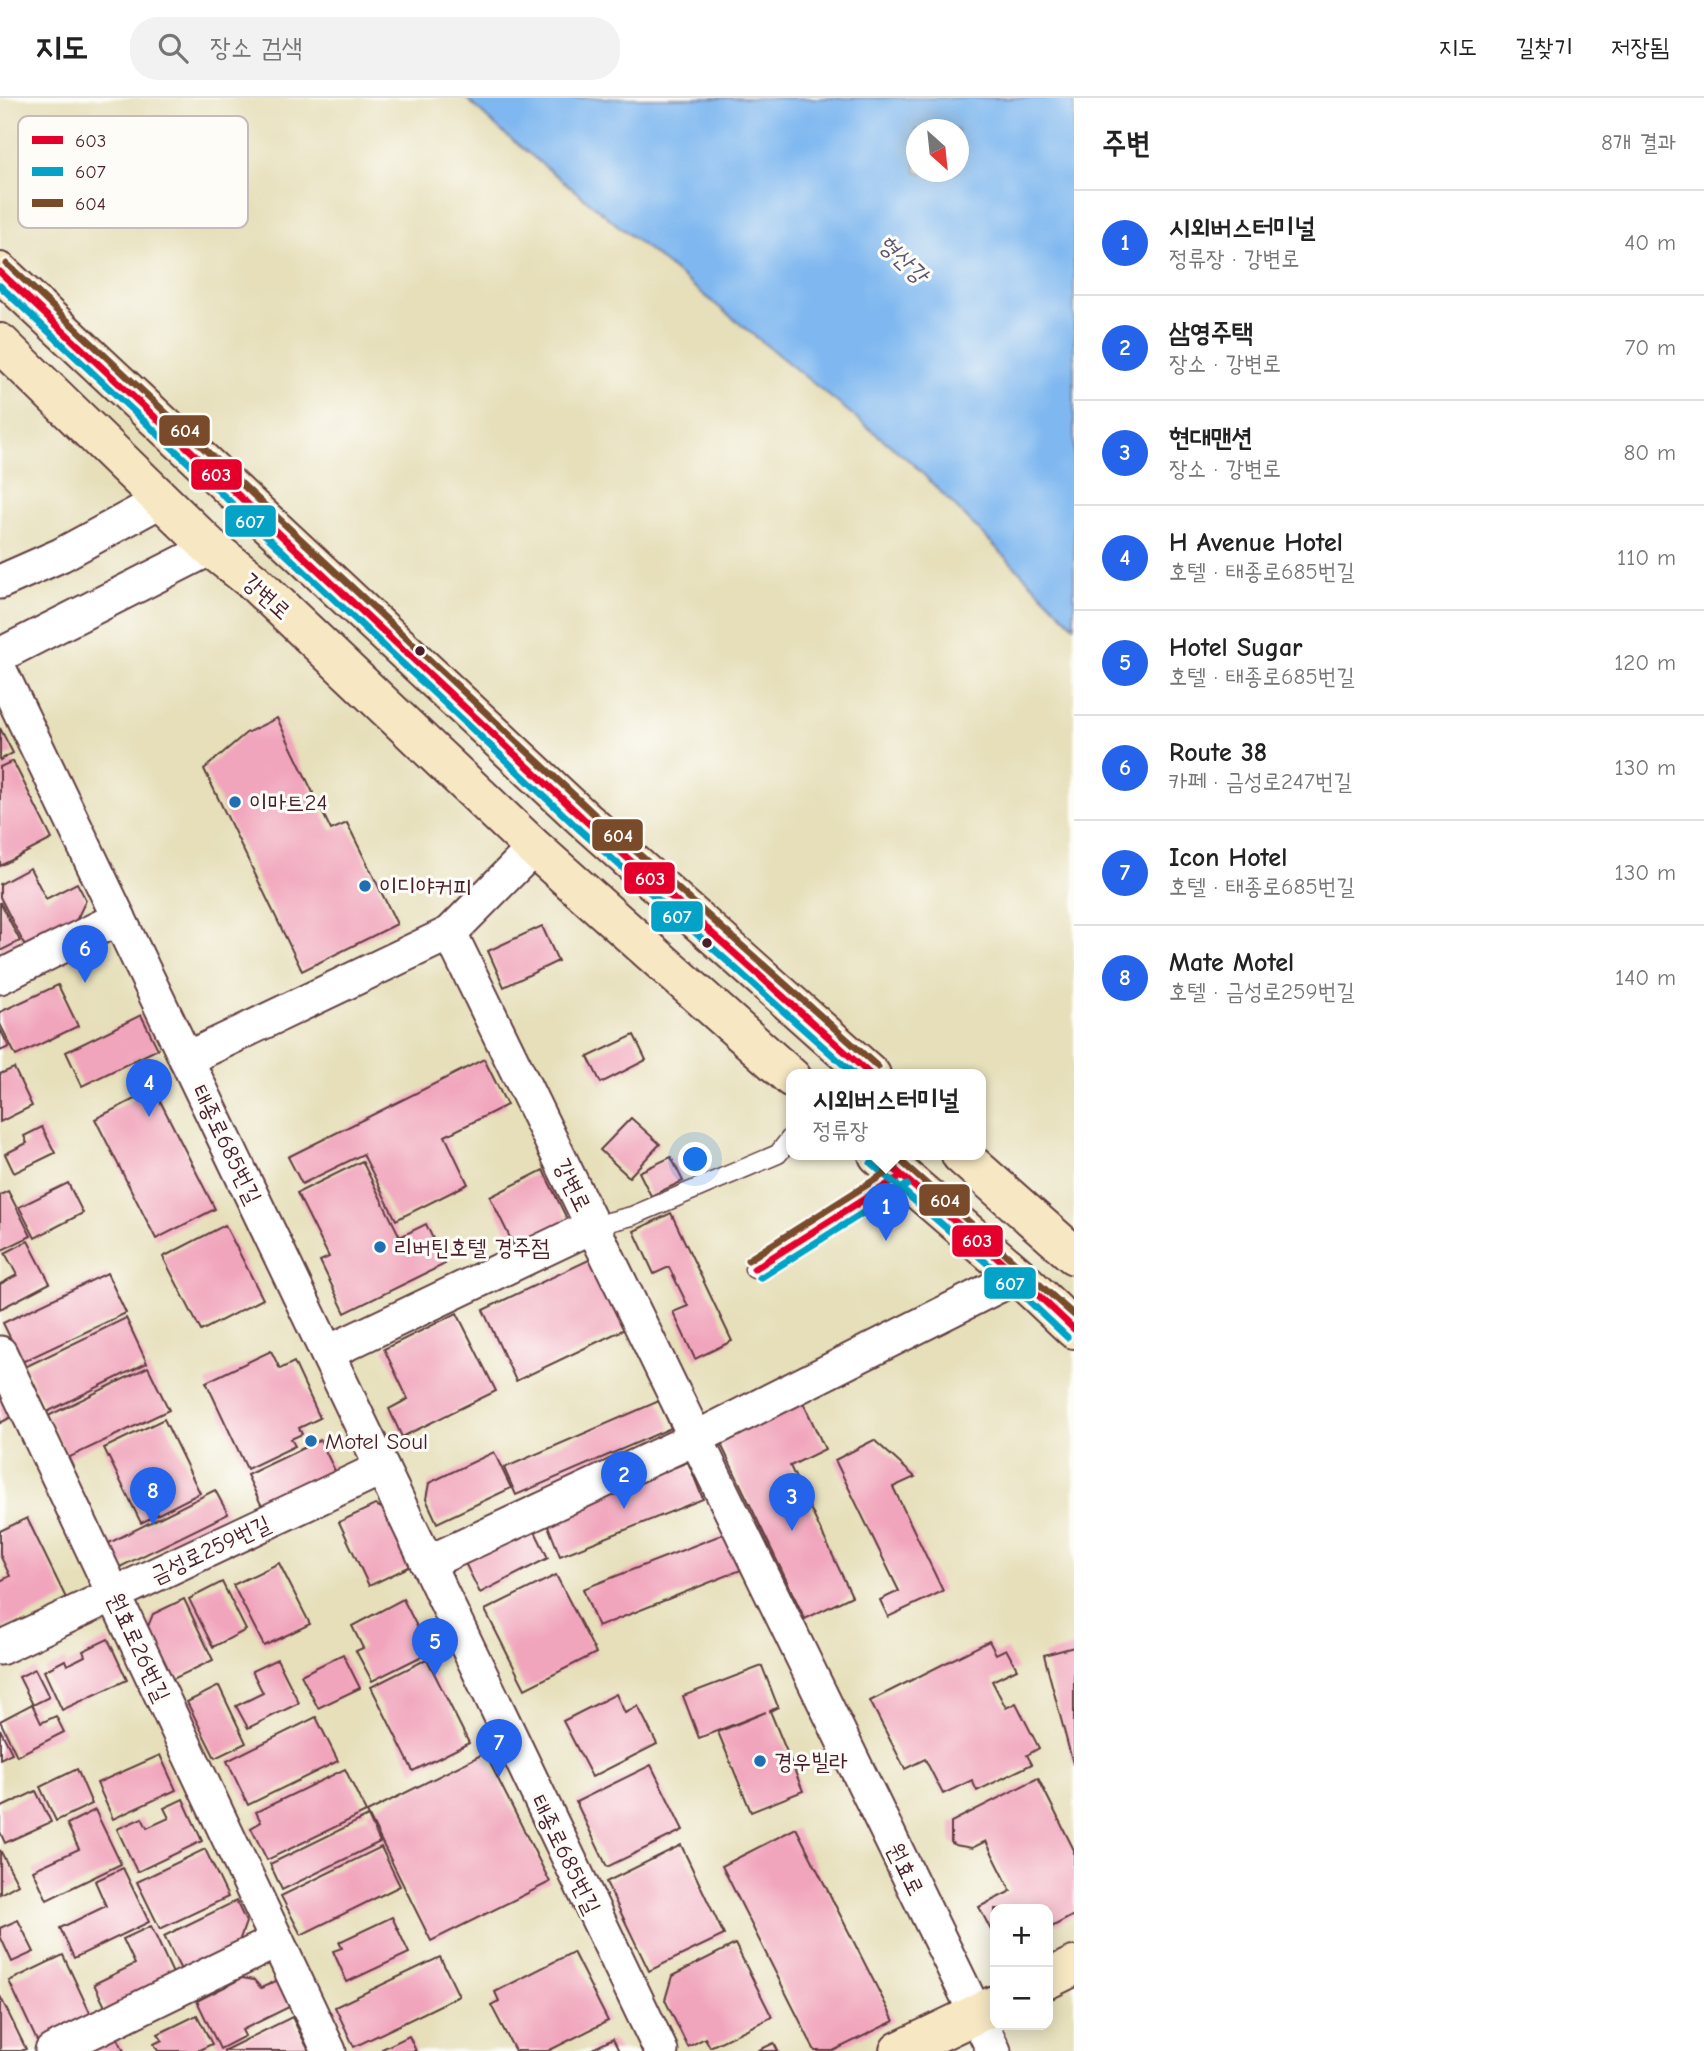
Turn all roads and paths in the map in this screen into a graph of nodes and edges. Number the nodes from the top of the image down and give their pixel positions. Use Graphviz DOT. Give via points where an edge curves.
graph roads {
  1 [pos="0,272"];
  2 [pos="0,344"];
  3 [pos="0,365"];
  4 [pos="38,381"];
  5 [pos="162,500"];
  6 [pos="211,548"];
  7 [pos="0,582"];
  8 [pos="0,655"];
  9 [pos="0,670"];
  10 [pos="534,848"];
  11 [pos="118,918"];
  12 [pos="450,933"];
  13 [pos="0,976"];
  14 [pos="186,1059"];
  15 [pos="864,1069"];
  16 [pos="786,1073"];
  17 [pos="786,1144"];
  18 [pos="967,1160"];
  19 [pos="890,1166"];
  20 [pos="593,1226"];
  21 [pos="1074,1255"];
  22 [pos="754,1269"];
  23 [pos="1018,1276"];
  24 [pos="1074,1329"];
  25 [pos="0,1353"];
  26 [pos="327,1353"];
  27 [pos="696,1438"];
  28 [pos="382,1468"];
  29 [pos="427,1563"];
  30 [pos="114,1595"];
  31 [pos="0,1648"];
  32 [pos="836,1724"];
  33 [pos="277,1941"];
  34 [pos="1074,1966"];
  35 [pos="1053,1976"];
  36 [pos="986,2009"];
  37 [pos="52,2051"];
  38 [pos="329,2051"];
  39 [pos="661,2051"];
  40 [pos="899,2051"];
  41 [pos="994,2051"];
  1 -- 15 [label="street" via="587,822"];
  2 -- 4 [label="street, 강변로"];
  3 -- 4 [label="street" via="15,378"];
  4 -- 5 [label="street, 강변로"];
  5 -- 6 [label="street, 강변로"];
  5 -- 7 [label="street"];
  6 -- 8 [label="street"];
  6 -- 10 [label="street, 강변로" via="254,582"];
  9 -- 11 [label="street, 태종로685번길"];
  10 -- 12 [label="street"];
  10 -- 16 [label="street, 강변로"];
  11 -- 13 [label="street"];
  11 -- 14 [label="street, 태종로685번길"];
  12 -- 14 [label="street"];
  12 -- 20 [label="street, 강변로"];
  14 -- 26 [label="street, 태종로685번길"];
  17 -- 20 [label="lane" via="778,1154 632,1216"];
  18 -- 21 [label="street"];
  19 -- 22 [label="lane"];
  19 -- 23 [label="street"];
  20 -- 26 [label="street"];
  20 -- 27 [label="street, 강변로"];
  23 -- 24 [label="street"];
  23 -- 27 [label="street"];
  25 -- 30 [label="street, 원효로26번길"];
  26 -- 28 [label="street, 태종로685번길"];
  27 -- 29 [label="street"];
  27 -- 32 [label="street, 강변로"];
  28 -- 29 [label="street, 태종로685번길"];
  28 -- 30 [label="street, 금성로259번길"];
  29 -- 39 [label="street, 태종로685번길"];
  30 -- 31 [label="street, 금성로259번길"];
  30 -- 33 [label="street, 원효로26번길"];
  32 -- 36 [label="street, 원효로"];
  33 -- 37 [label="street"];
  33 -- 38 [label="street, 원효로26번길"];
  34 -- 35 [label="street"];
  36 -- 40 [label="street"];
  36 -- 41 [label="street, 원효로"];
}
